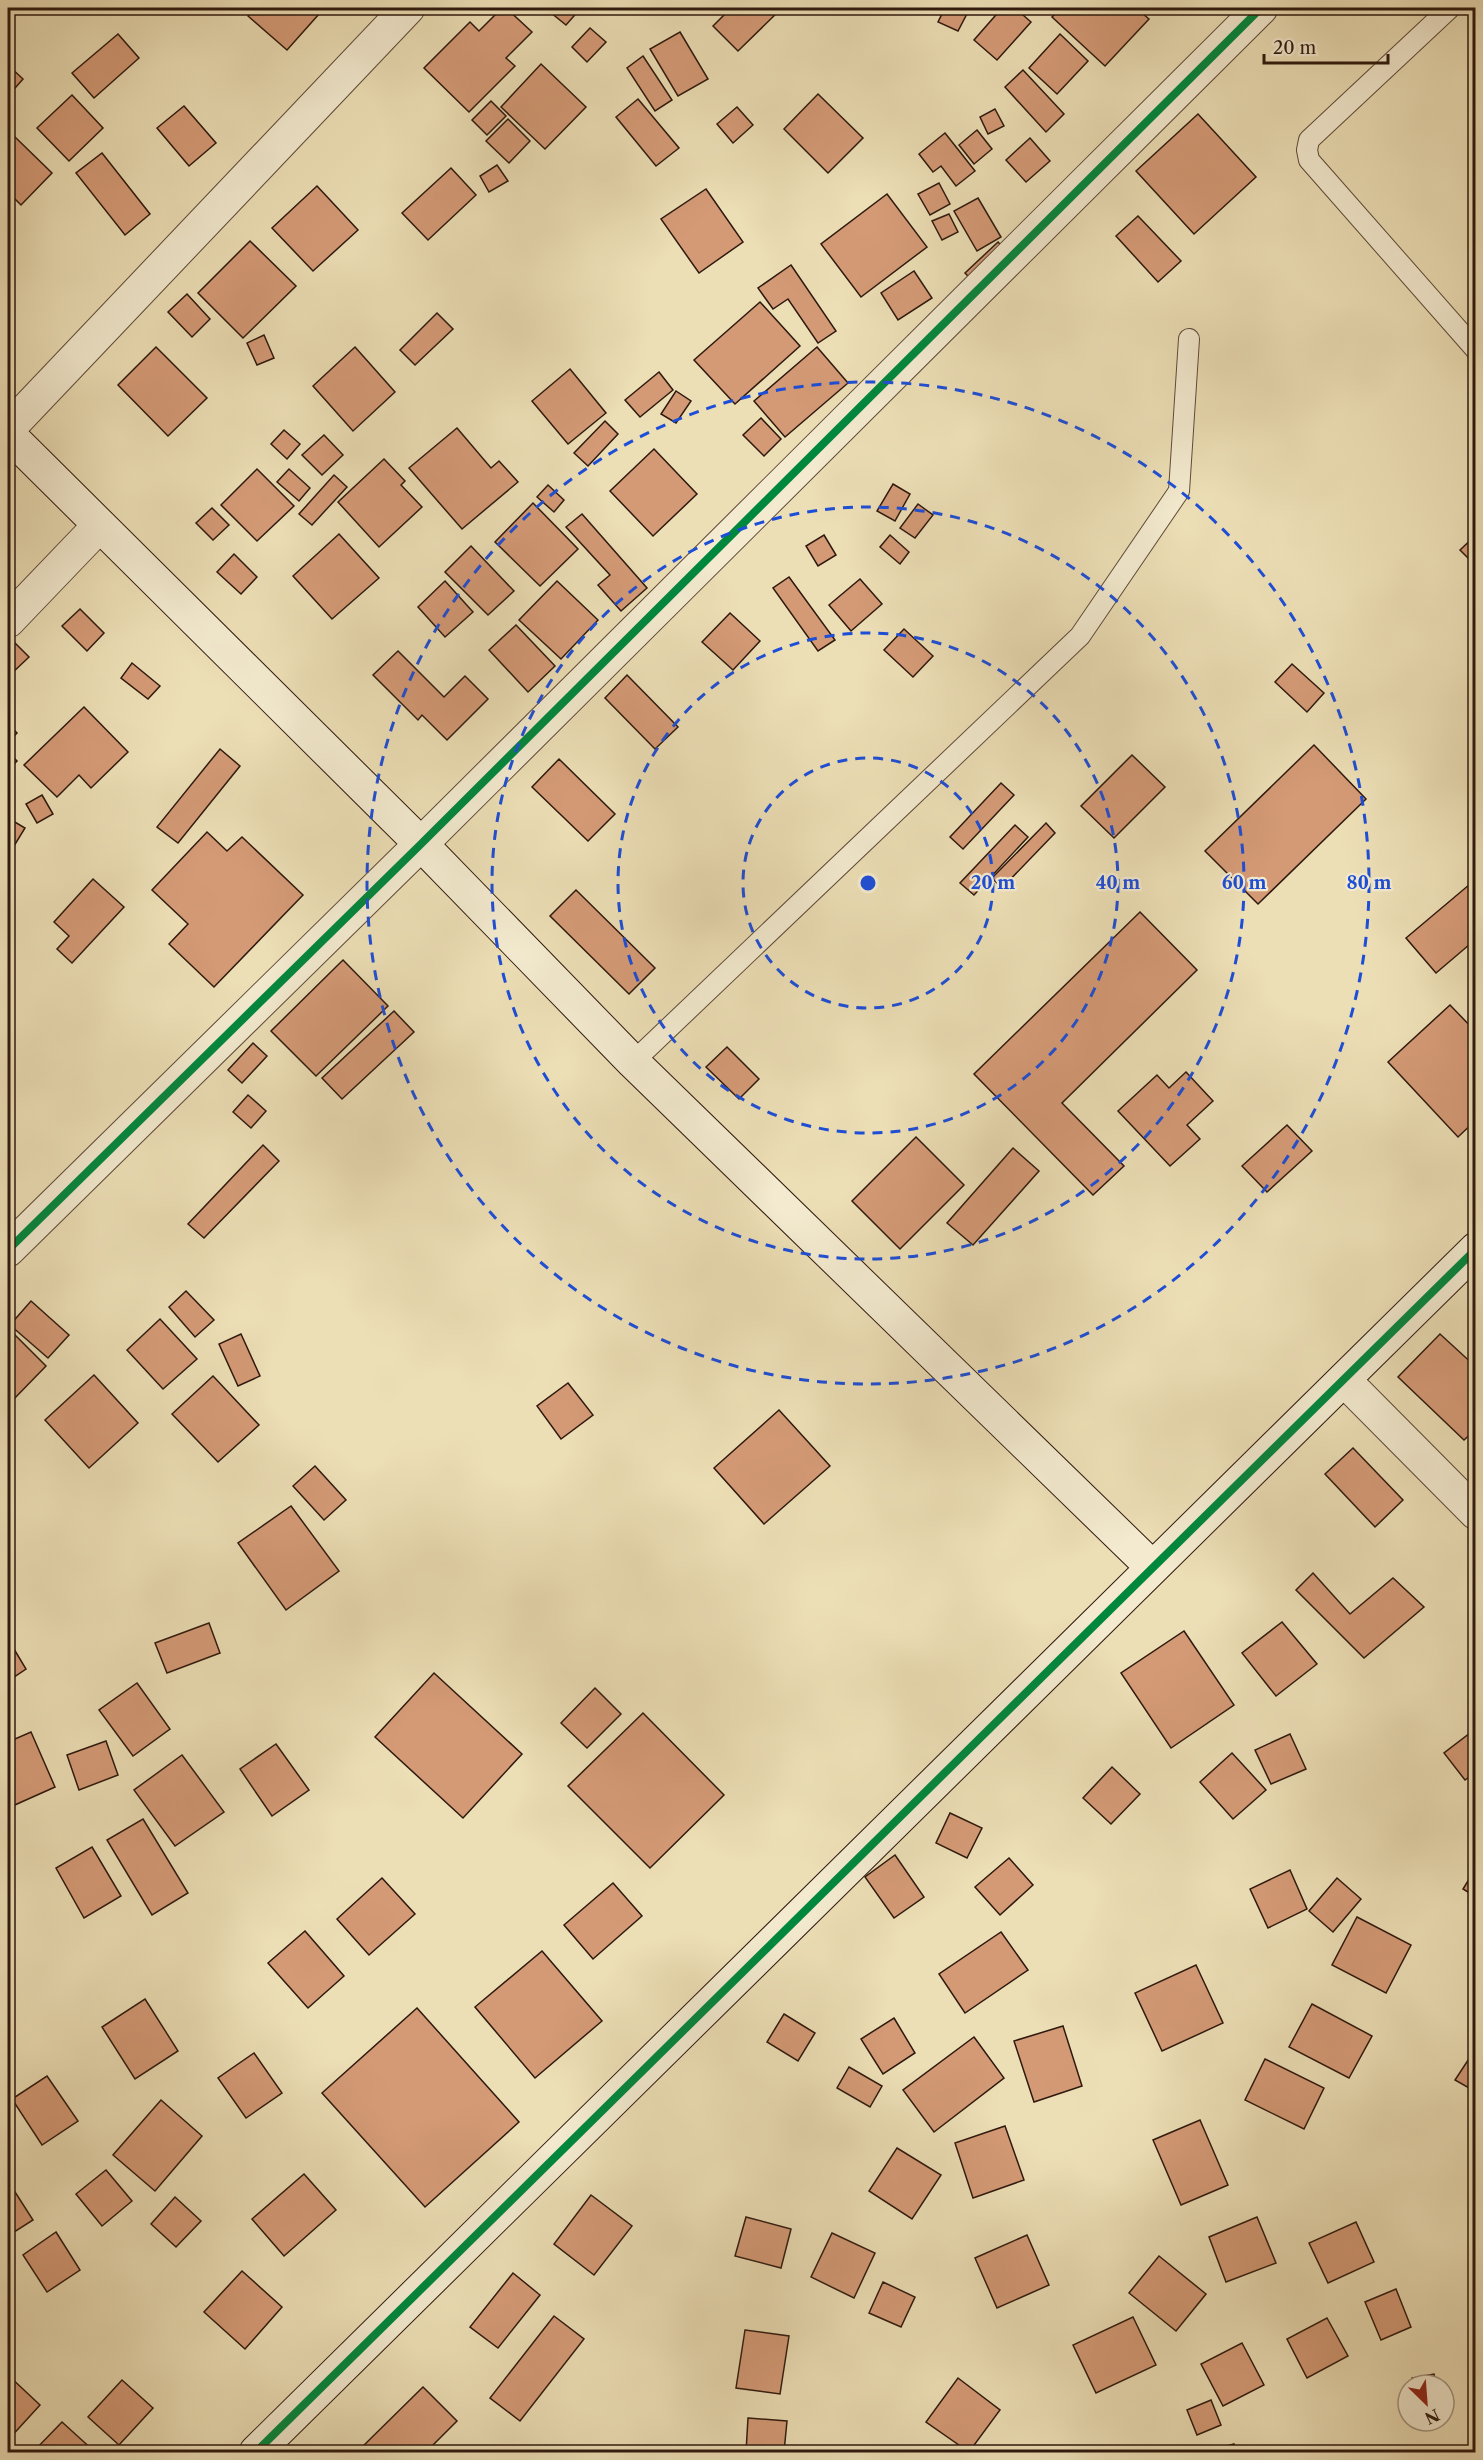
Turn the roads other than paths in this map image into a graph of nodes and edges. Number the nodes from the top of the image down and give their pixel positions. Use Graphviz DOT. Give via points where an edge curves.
graph roads {
  1 [pos="408,8"];
  2 [pos="1261,8"];
  3 [pos="1450,8"];
  4 [pos="1189,339"];
  5 [pos="1476,350"];
  6 [pos="8,429"];
  7 [pos="8,434"];
  8 [pos="99,526"];
  9 [pos="8,621"];
  10 [pos="421,844"];
  11 [pos="633,1062"];
  12 [pos="8,1250"];
  13 [pos="1476,1250"];
  14 [pos="1344,1380"];
  15 [pos="1476,1513"];
  16 [pos="1152,1567"];
  17 [pos="256,2452"];
  1 -- 6 [label="street"];
  2 -- 10 [label="street"];
  3 -- 5 [label="lane" via="1310,140 1307,150 1309,160"];
  4 -- 11 [label="lane" via="1179,491 1080,636"];
  7 -- 8 [label="street"];
  8 -- 9 [label="street"];
  8 -- 10 [label="street"];
  10 -- 11 [label="street"];
  10 -- 12 [label="street"];
  11 -- 16 [label="street"];
  13 -- 14 [label="street"];
  14 -- 15 [label="street"];
  14 -- 16 [label="street"];
  16 -- 17 [label="street"];
}
